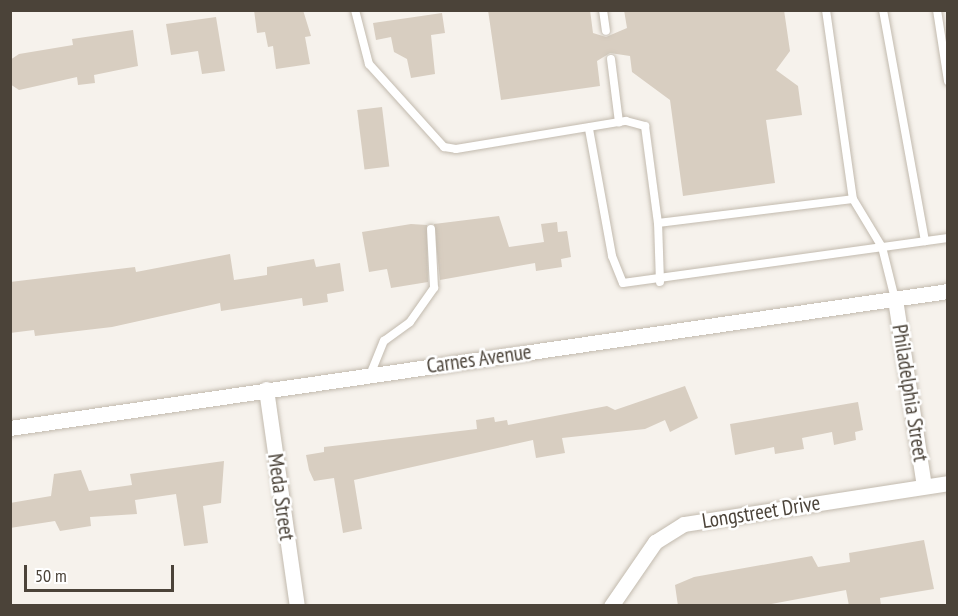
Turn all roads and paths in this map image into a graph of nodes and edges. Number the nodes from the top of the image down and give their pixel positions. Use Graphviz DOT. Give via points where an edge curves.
graph roads {
  1 [pos="355,10"];
  2 [pos="603,10"];
  3 [pos="826,10"];
  4 [pos="883,10"];
  5 [pos="937,10"];
  6 [pos="606,31"];
  7 [pos="611,59"];
  8 [pos="948,81"];
  9 [pos="619,122"];
  10 [pos="589,129"];
  11 [pos="852,199"];
  12 [pos="658,223"];
  13 [pos="431,229"];
  14 [pos="948,238"];
  15 [pos="925,241"];
  16 [pos="882,247"];
  17 [pos="660,282"];
  18 [pos="948,291"];
  19 [pos="895,299"];
  20 [pos="370,375"];
  21 [pos="266,389"];
  22 [pos="10,429"];
  23 [pos="948,483"];
  24 [pos="924,486"];
  25 [pos="297,606"];
  26 [pos="611,606"];
  1 -- 10 [label="lane" via="369,64 444,147"];
  2 -- 6 [label="lane"];
  3 -- 11 [label="lane"];
  4 -- 15 [label="lane"];
  5 -- 8 [label="lane"];
  7 -- 9 [label="lane"];
  9 -- 10 [label="lane"];
  9 -- 12 [label="lane" via="645,126"];
  10 -- 17 [label="lane" via="617,277 633,286"];
  11 -- 12 [label="lane"];
  11 -- 16 [label="lane"];
  12 -- 17 [label="lane"];
  13 -- 20 [label="lane" via="434,288 410,322 384,341"];
  14 -- 15 [label="lane"];
  15 -- 16 [label="lane"];
  16 -- 17 [label="lane"];
  16 -- 19 [label="lane"];
  18 -- 19 [label="street, Carnes Avenue"];
  19 -- 20 [label="street, Carnes Avenue"];
  19 -- 24 [label="street, Philadelphia Street"];
  20 -- 21 [label="street, Carnes Avenue"];
  21 -- 22 [label="street, Carnes Avenue"];
  21 -- 25 [label="street, Meda Street"];
  23 -- 24 [label="street, Longstreet Drive"];
  24 -- 26 [label="street, Longstreet Drive" via="684,524 655,542"];
}
